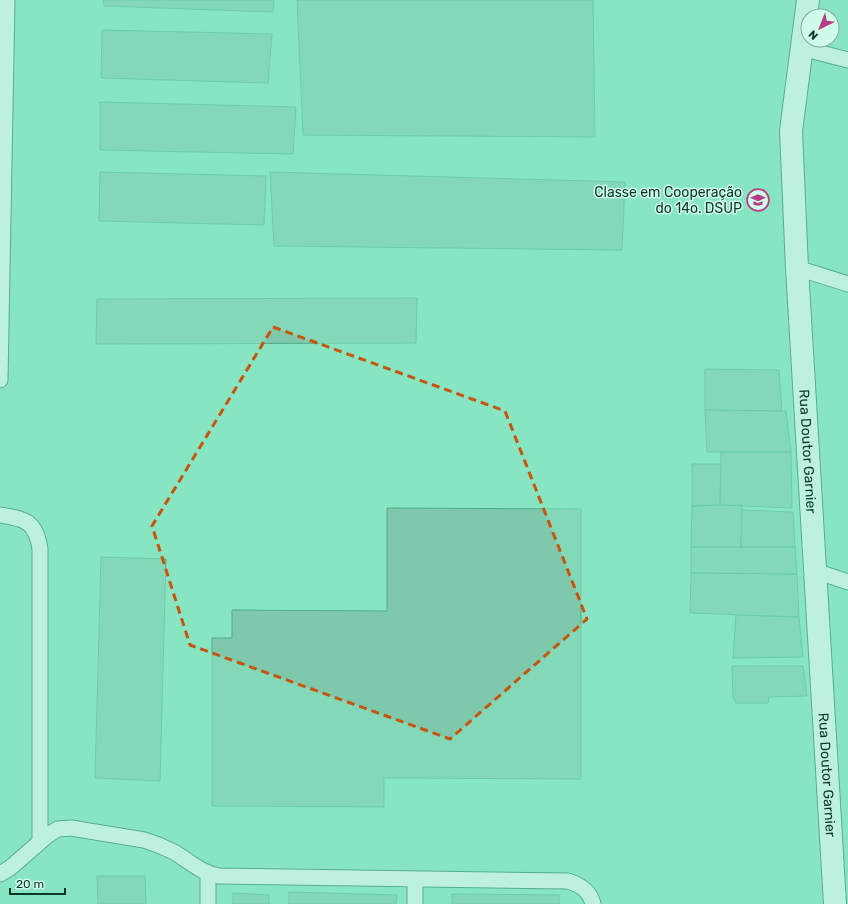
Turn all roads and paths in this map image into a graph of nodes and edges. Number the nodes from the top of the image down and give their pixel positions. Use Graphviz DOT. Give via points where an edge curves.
graph roads {
  1 [pos="7,0"];
  2 [pos="801,48"];
  3 [pos="848,60"];
  4 [pos="798,268"];
  5 [pos="848,284"];
  6 [pos="0,380"];
  7 [pos="0,515"];
  8 [pos="815,571"];
  9 [pos="848,582"];
  10 [pos="40,840"];
  11 [pos="0,874"];
  12 [pos="208,874"];
  13 [pos="415,879"];
  14 [pos="208,904"];
  15 [pos="415,904"];
  16 [pos="593,904"];
  17 [pos="835,904"];
  1 -- 6 [label="street"];
  2 -- 3 [label="street"];
  2 -- 4 [label="main road, Rua Doutor Garnier" via="791,130"];
  4 -- 5 [label="street"];
  4 -- 8 [label="main road, Rua Doutor Garnier"];
  7 -- 10 [label="street" via="29,523 37,532 40,549"];
  8 -- 9 [label="street"];
  8 -- 17 [label="main road, Rua Doutor Garnier"];
  10 -- 11 [label="street"];
  10 -- 12 [label="street" via="53,831 71,828 144,840 156,843"];
  12 -- 13 [label="street"];
  12 -- 14 [label="street"];
  13 -- 15 [label="street"];
  13 -- 16 [label="street" via="568,881 578,884 585,890"];
}
